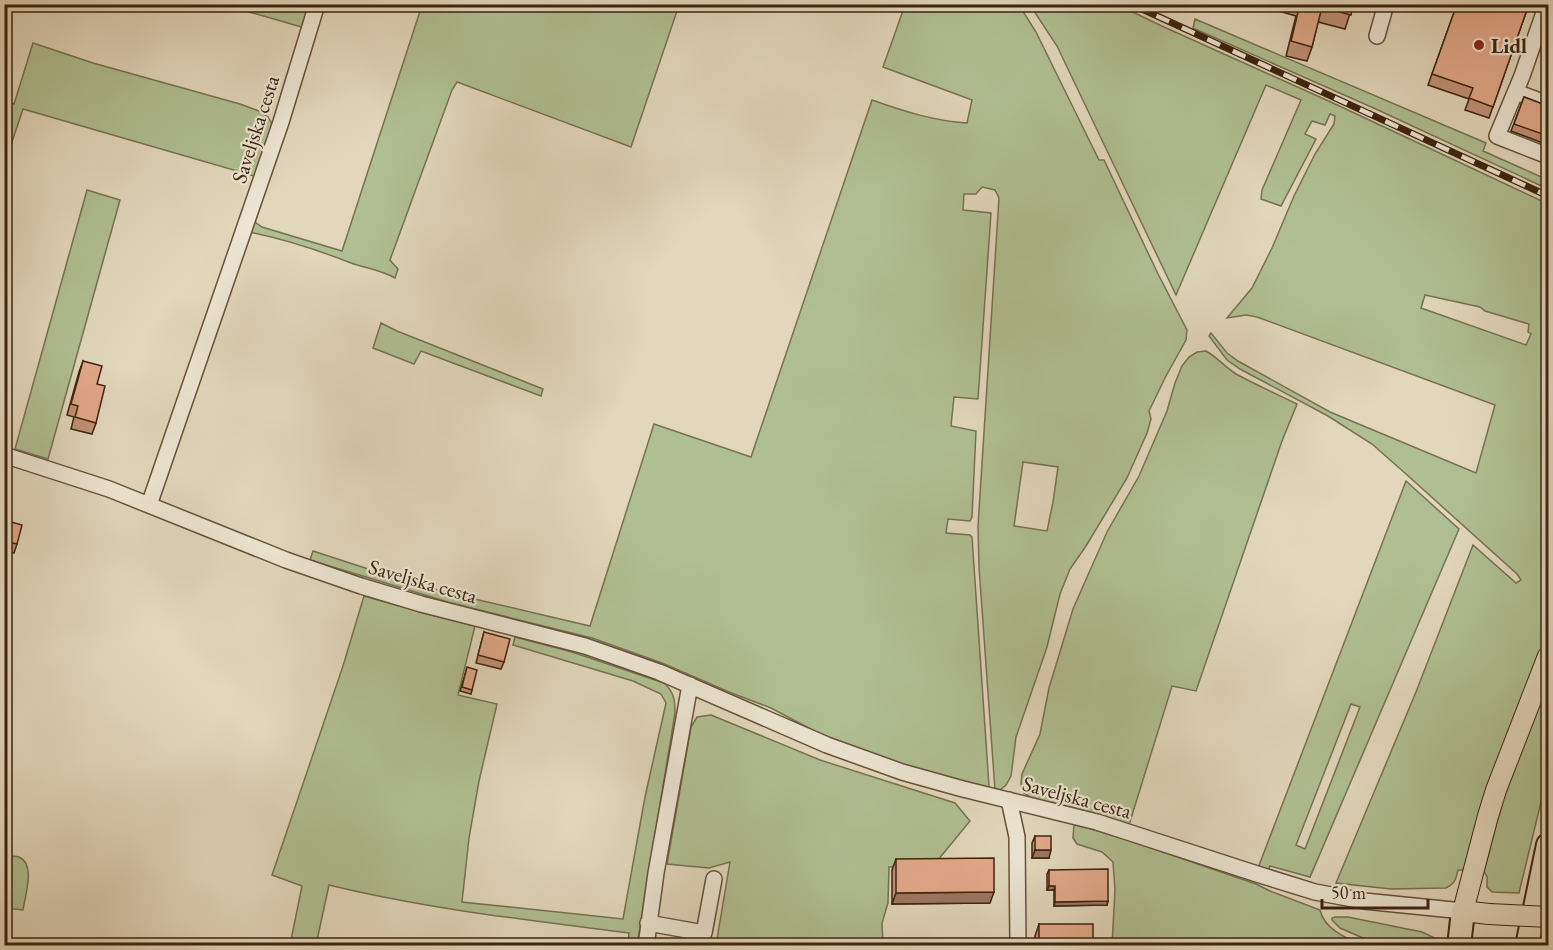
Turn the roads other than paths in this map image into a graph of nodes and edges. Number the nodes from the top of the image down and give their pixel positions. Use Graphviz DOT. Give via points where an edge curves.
graph roads {
  1 [pos="317,4"];
  2 [pos="1386,4"];
  3 [pos="1547,4"];
  4 [pos="1377,36"];
  5 [pos="1516,92"];
  6 [pos="1548,104"];
  7 [pos="1548,156"];
  8 [pos="4,455"];
  9 [pos="149,504"];
  10 [pos="1548,656"];
  11 [pos="690,685"];
  12 [pos="1009,800"];
  13 [pos="1548,845"];
  14 [pos="714,879"];
  15 [pos="1463,911"];
  16 [pos="1548,917"];
  17 [pos="648,923"];
  18 [pos="646,945"];
  19 [pos="1018,945"];
  20 [pos="1459,945"];
  21 [pos="1527,945"];
  1 -- 9 [label="street, Saveljska cesta" via="274,143"];
  2 -- 4 [label="street"];
  3 -- 5 [label="street"];
  5 -- 6 [label="street"];
  5 -- 7 [label="street" via="1497,136"];
  8 -- 9 [label="street, Saveljska cesta"];
  9 -- 11 [label="street, Saveljska cesta" via="336,578 585,646"];
  10 -- 15 [label="main road" via="1496,790"];
  11 -- 12 [label="street, Saveljska cesta" via="861,758"];
  11 -- 17 [label="street"];
  12 -- 15 [label="street, Saveljska cesta" via="1097,822 1315,892"];
  12 -- 19 [label="street" via="1017,837"];
  13 -- 21 [label="highway"];
  14 -- 17 [label="street" via="704,933"];
  15 -- 16 [label="main road, bridge"];
  15 -- 20 [label="highway"];
  17 -- 18 [label="street"];
}
